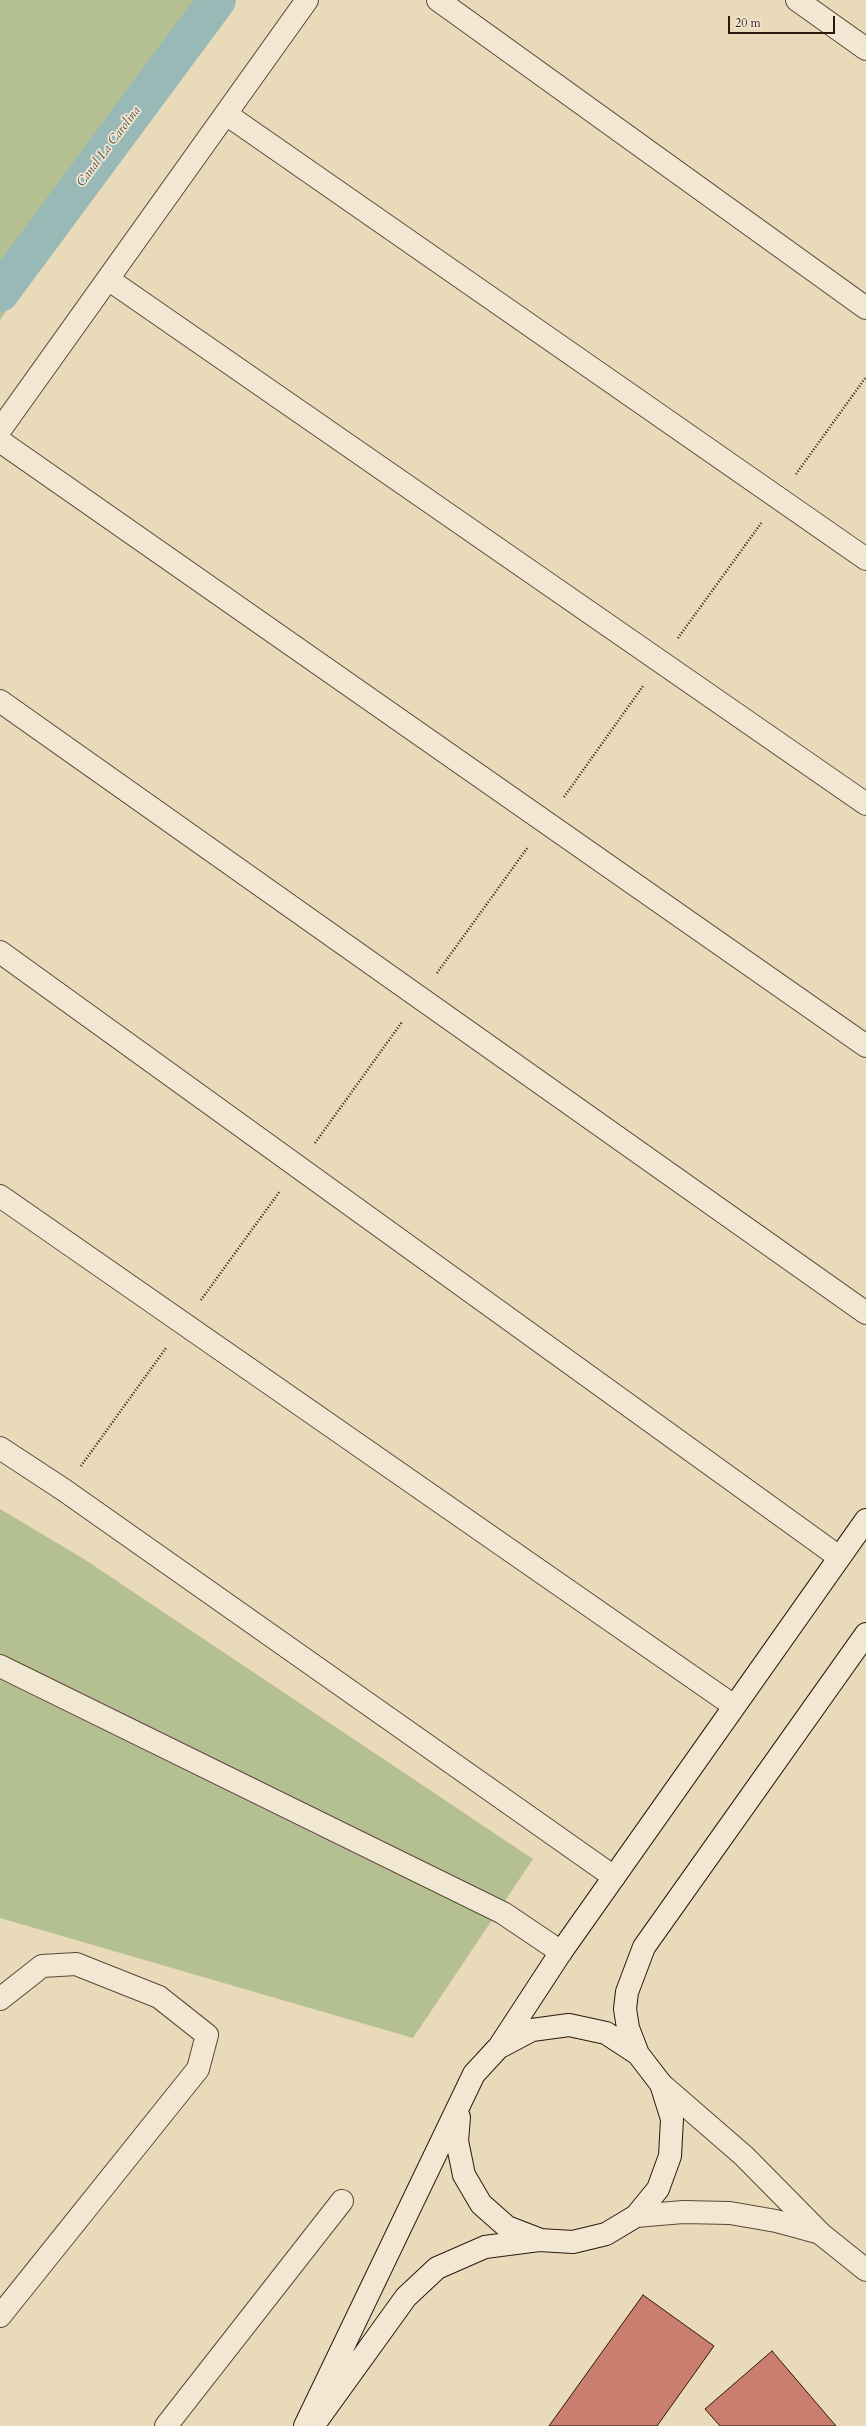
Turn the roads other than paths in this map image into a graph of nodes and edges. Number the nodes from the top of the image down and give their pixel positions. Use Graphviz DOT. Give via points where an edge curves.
graph roads {
  1 [pos="307,0"];
  2 [pos="438,0"];
  3 [pos="797,0"];
  4 [pos="866,49"];
  5 [pos="226,114"];
  6 [pos="108,278"];
  7 [pos="866,308"];
  8 [pos="0,430"];
  9 [pos="0,441"];
  10 [pos="866,558"];
  11 [pos="0,701"];
  12 [pos="866,804"];
  13 [pos="0,952"];
  14 [pos="866,1046"];
  15 [pos="0,1196"];
  16 [pos="866,1313"];
  17 [pos="0,1448"];
  18 [pos="866,1520"];
  19 [pos="839,1557"];
  20 [pos="866,1634"];
  21 [pos="0,1666"];
  22 [pos="734,1706"];
  23 [pos="614,1877"];
  24 [pos="561,1952"];
  25 [pos="0,1999"];
  26 [pos="498,2048"];
  27 [pos="638,2054"];
  28 [pos="661,2084"];
  29 [pos="460,2106"];
  30 [pos="342,2201"];
  31 [pos="636,2216"];
  32 [pos="821,2234"];
  33 [pos="539,2240"];
  34 [pos="866,2270"];
  35 [pos="0,2316"];
  36 [pos="166,2426"];
  37 [pos="305,2426"];
  38 [pos="313,2426"];
  1 -- 5 [label="street"];
  2 -- 7 [label="street"];
  3 -- 4 [label="street"];
  5 -- 6 [label="street"];
  5 -- 10 [label="street"];
  6 -- 8 [label="street"];
  6 -- 12 [label="street"];
  9 -- 14 [label="street"];
  11 -- 16 [label="street"];
  13 -- 19 [label="street"];
  15 -- 22 [label="street"];
  17 -- 23 [label="street" via="64,1490"];
  18 -- 19 [label="street"];
  19 -- 22 [label="street"];
  20 -- 27 [label="street" via="644,1947 627,1992 625,2009 628,2028"];
  21 -- 24 [label="street" via="504,1913"];
  22 -- 23 [label="street"];
  23 -- 24 [label="street"];
  24 -- 26 [label="street"];
  25 -- 35 [label="street" via="42,1966 76,1964 159,1997 207,2035 198,2069"];
  26 -- 27 [label="street" via="532,2030 569,2025 606,2033"];
  26 -- 29 [label="street" via="474,2074"];
  27 -- 28 [label="street"];
  28 -- 31 [label="street" via="672,2119 670,2156 658,2189"];
  28 -- 32 [label="street" via="744,2156"];
  29 -- 33 [label="street" via="457,2141 464,2174 481,2204 507,2226"];
  29 -- 37 [label="street"];
  30 -- 36 [label="street"];
  31 -- 32 [label="street" via="683,2212 730,2213 776,2221"];
  31 -- 33 [label="street" via="606,2234 573,2242"];
  32 -- 34 [label="street"];
  33 -- 38 [label="street" via="486,2247 437,2268 406,2297"];
}
